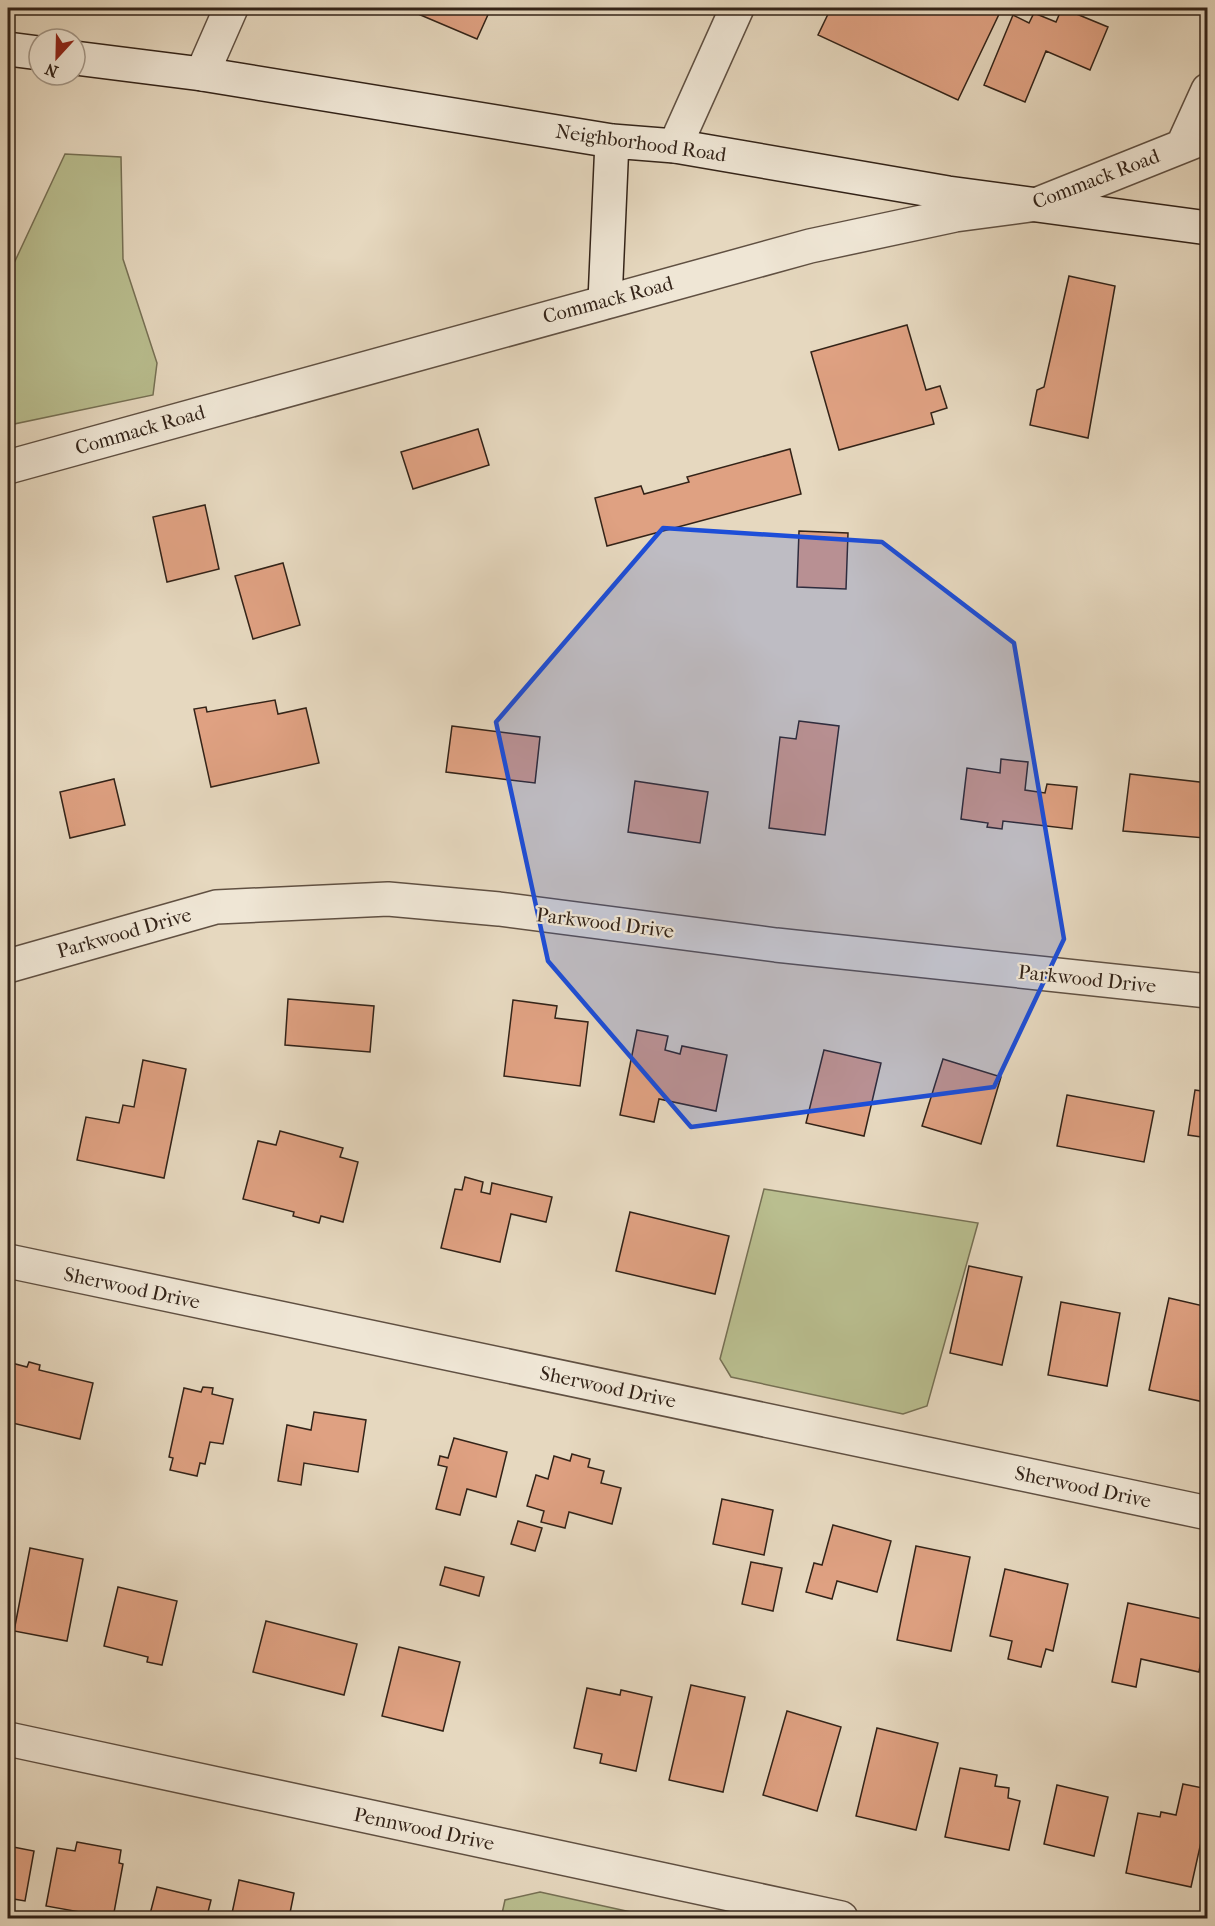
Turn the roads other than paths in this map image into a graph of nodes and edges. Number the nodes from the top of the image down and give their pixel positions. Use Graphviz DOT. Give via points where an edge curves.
graph roads {
  1 [pos="231,8"];
  2 [pos="737,8"];
  3 [pos="8,49"];
  4 [pos="27,51"];
  5 [pos="87,60"];
  6 [pos="202,74"];
  7 [pos="1208,90"];
  8 [pos="612,141"];
  9 [pos="1195,141"];
  10 [pos="675,146"];
  11 [pos="1038,204"];
  12 [pos="1208,228"];
  13 [pos="605,301"];
  14 [pos="8,467"];
  15 [pos="8,966"];
  16 [pos="1208,992"];
  17 [pos="8,1262"];
  18 [pos="1208,1513"];
  19 [pos="8,1739"];
  20 [pos="841,1918"];
  1 -- 6 [label="street"];
  2 -- 10 [label="street"];
  3 -- 4 [label="street"];
  5 -- 6 [label="street, Neighborhood Road"];
  6 -- 8 [label="street, Neighborhood Road"];
  7 -- 9 [label="street"];
  8 -- 10 [label="street, Neighborhood Road"];
  8 -- 13 [label="street"];
  9 -- 11 [label="street, Commack Road"];
  10 -- 11 [label="street, Neighborhood Road" via="948,193"];
  11 -- 12 [label="street, Neighborhood Road"];
  11 -- 13 [label="street, Commack Road" via="968,213 810,246"];
  13 -- 14 [label="street, Commack Road"];
  15 -- 16 [label="street, Parkwood Drive" via="216,907 388,899"];
  17 -- 18 [label="street, Sherwood Drive"];
  19 -- 20 [label="street, Pennwood Drive"];
}
